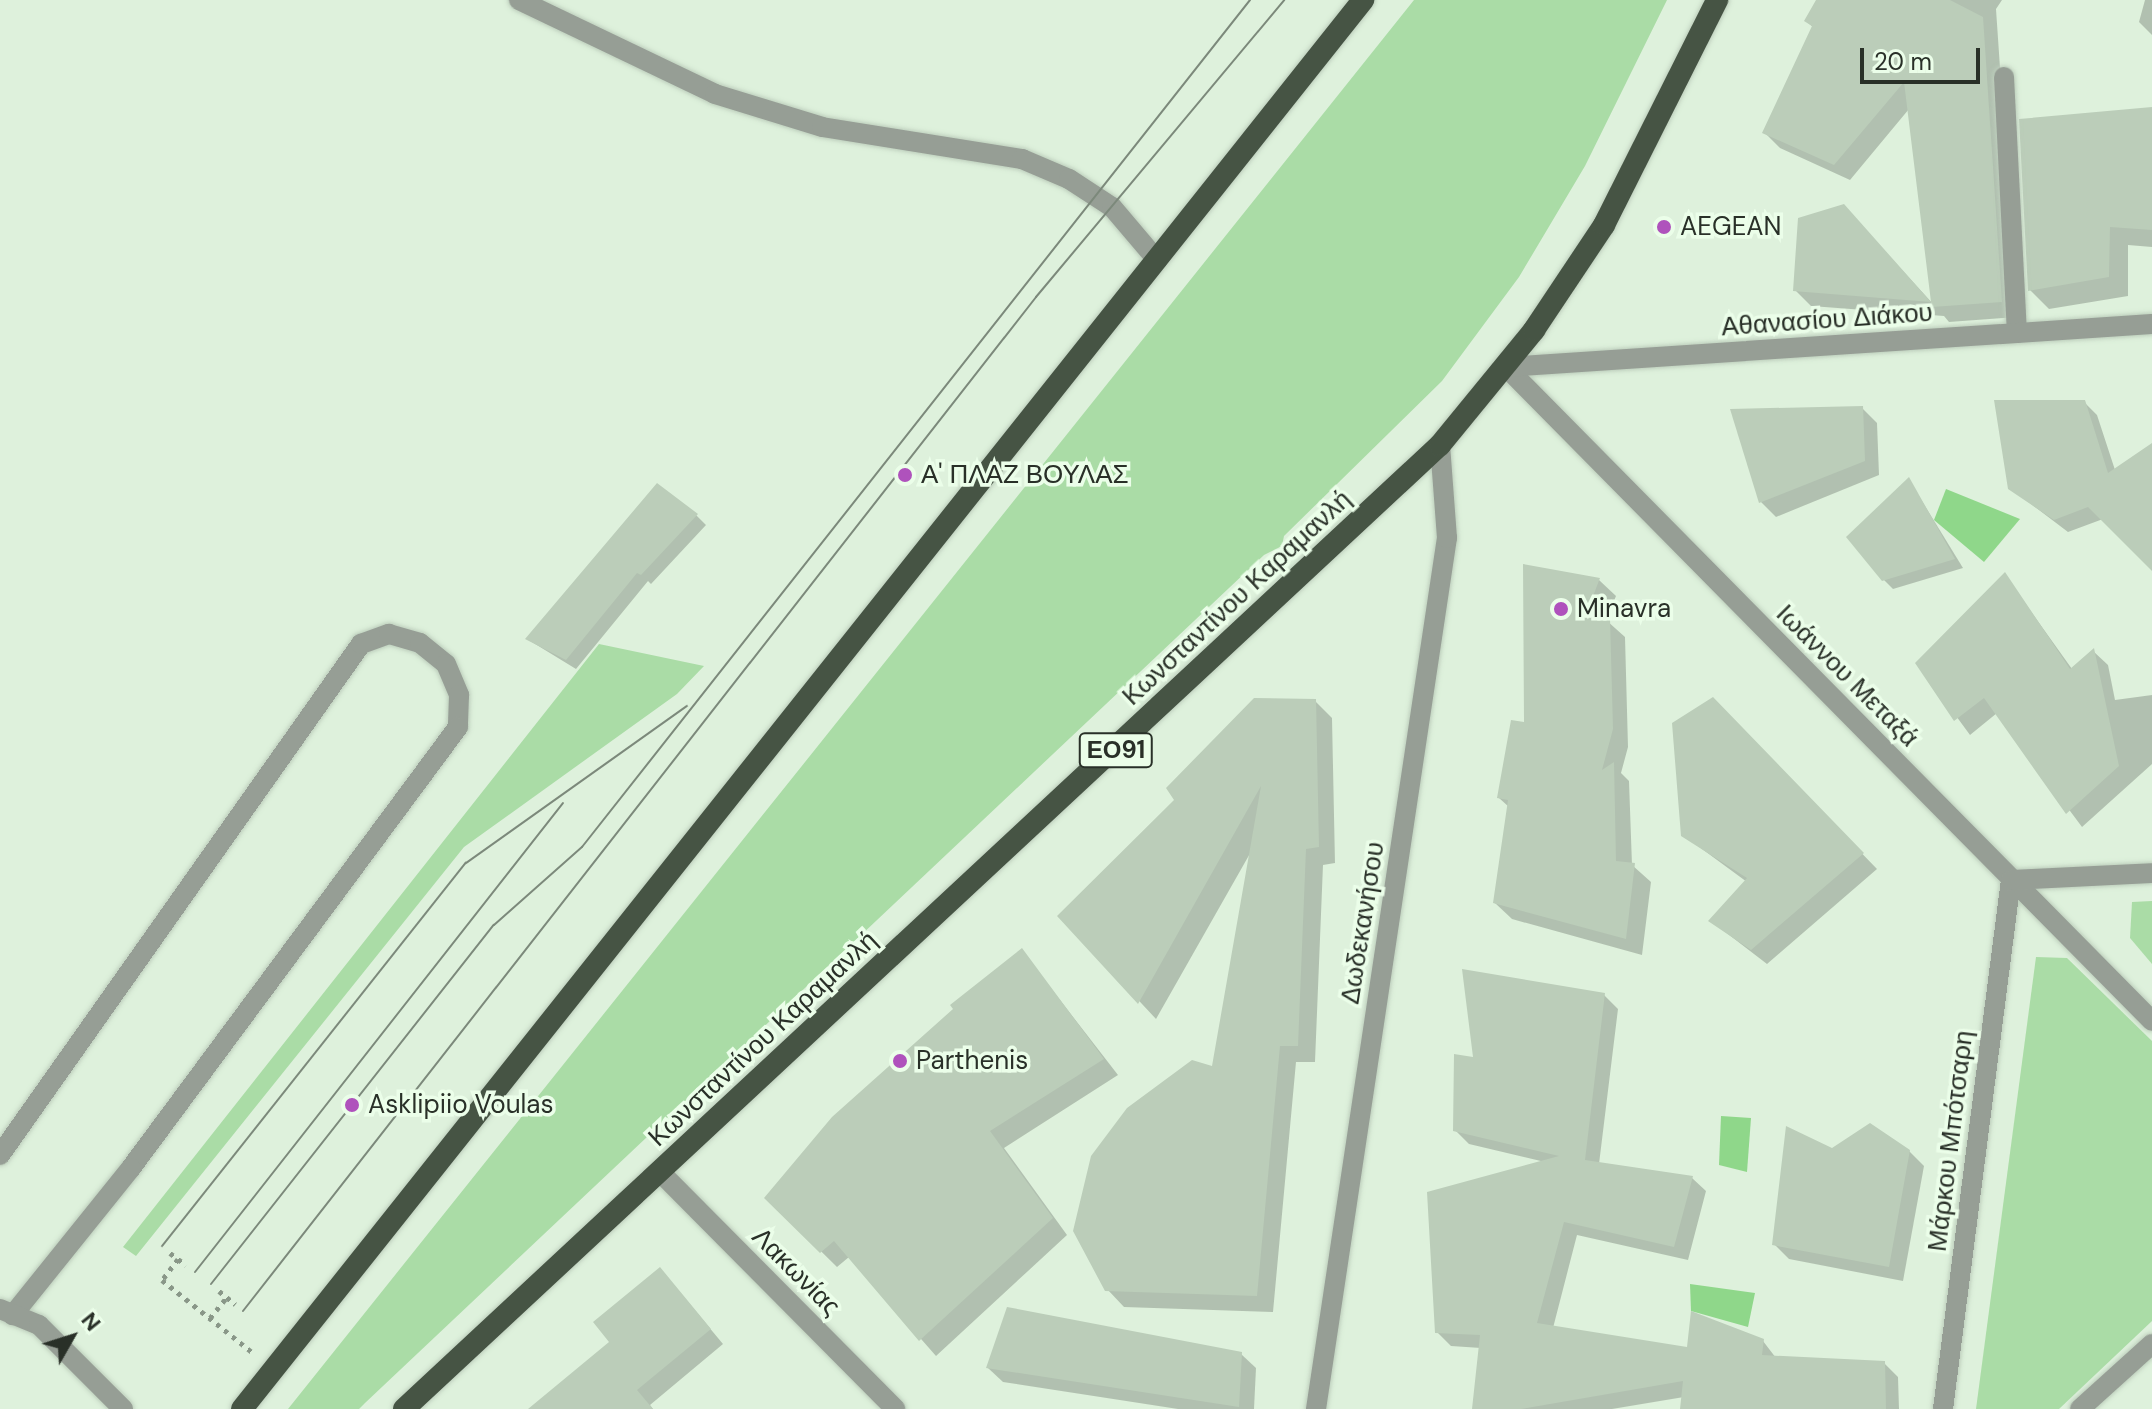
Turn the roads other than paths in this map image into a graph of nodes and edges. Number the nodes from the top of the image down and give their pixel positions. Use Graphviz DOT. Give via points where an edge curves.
graph roads {
  1 [pos="519,0"];
  2 [pos="1363,0"];
  3 [pos="1717,0"];
  4 [pos="2004,77"];
  5 [pos="1157,260"];
  6 [pos="2152,324"];
  7 [pos="2017,333"];
  8 [pos="1506,367"];
  9 [pos="1440,445"];
  10 [pos="2152,873"];
  11 [pos="2011,880"];
  12 [pos="2152,1021"];
  13 [pos="0,1155"];
  14 [pos="660,1172"];
  15 [pos="7,1312"];
  16 [pos="2152,1344"];
  17 [pos="123,1409"];
  18 [pos="242,1409"];
  19 [pos="404,1409"];
  20 [pos="895,1409"];
  21 [pos="1316,1409"];
  22 [pos="1943,1409"];
  23 [pos="2080,1409"];
  1 -- 5 [label="street" via="715,94 822,127 1022,159 1069,179 1112,207"];
  2 -- 5 [label="highway"];
  3 -- 8 [label="highway, Κωνσταντίνου Καραμανλή / ΕΟ91" via="1604,225"];
  4 -- 7 [label="street"];
  5 -- 18 [label="highway"];
  6 -- 7 [label="street, Αθανασίου Διάκου"];
  7 -- 8 [label="street, Αθανασίου Διάκου"];
  8 -- 9 [label="highway, Κωνσταντίνου Καραμανλή / ΕΟ91"];
  8 -- 11 [label="street, Ιωάννου Μεταξά"];
  9 -- 14 [label="highway, Κωνσταντίνου Καραμανλή / ΕΟ91"];
  9 -- 21 [label="street, Δωδεκανήσου" via="1447,538"];
  10 -- 11 [label="street"];
  11 -- 12 [label="street, Ιωάννου Μεταξά"];
  11 -- 22 [label="street, Μάρκου Μπότσαρη"];
  13 -- 15 [label="street" via="361,644 389,634 420,643 446,664 459,695 458,727 131,1168"];
  14 -- 19 [label="highway, Κωνσταντίνου Καραμανλή / ΕΟ91"];
  14 -- 20 [label="street, Λακωνίας"];
  15 -- 17 [label="street" via="39,1325"];
  16 -- 23 [label="street"];
}
